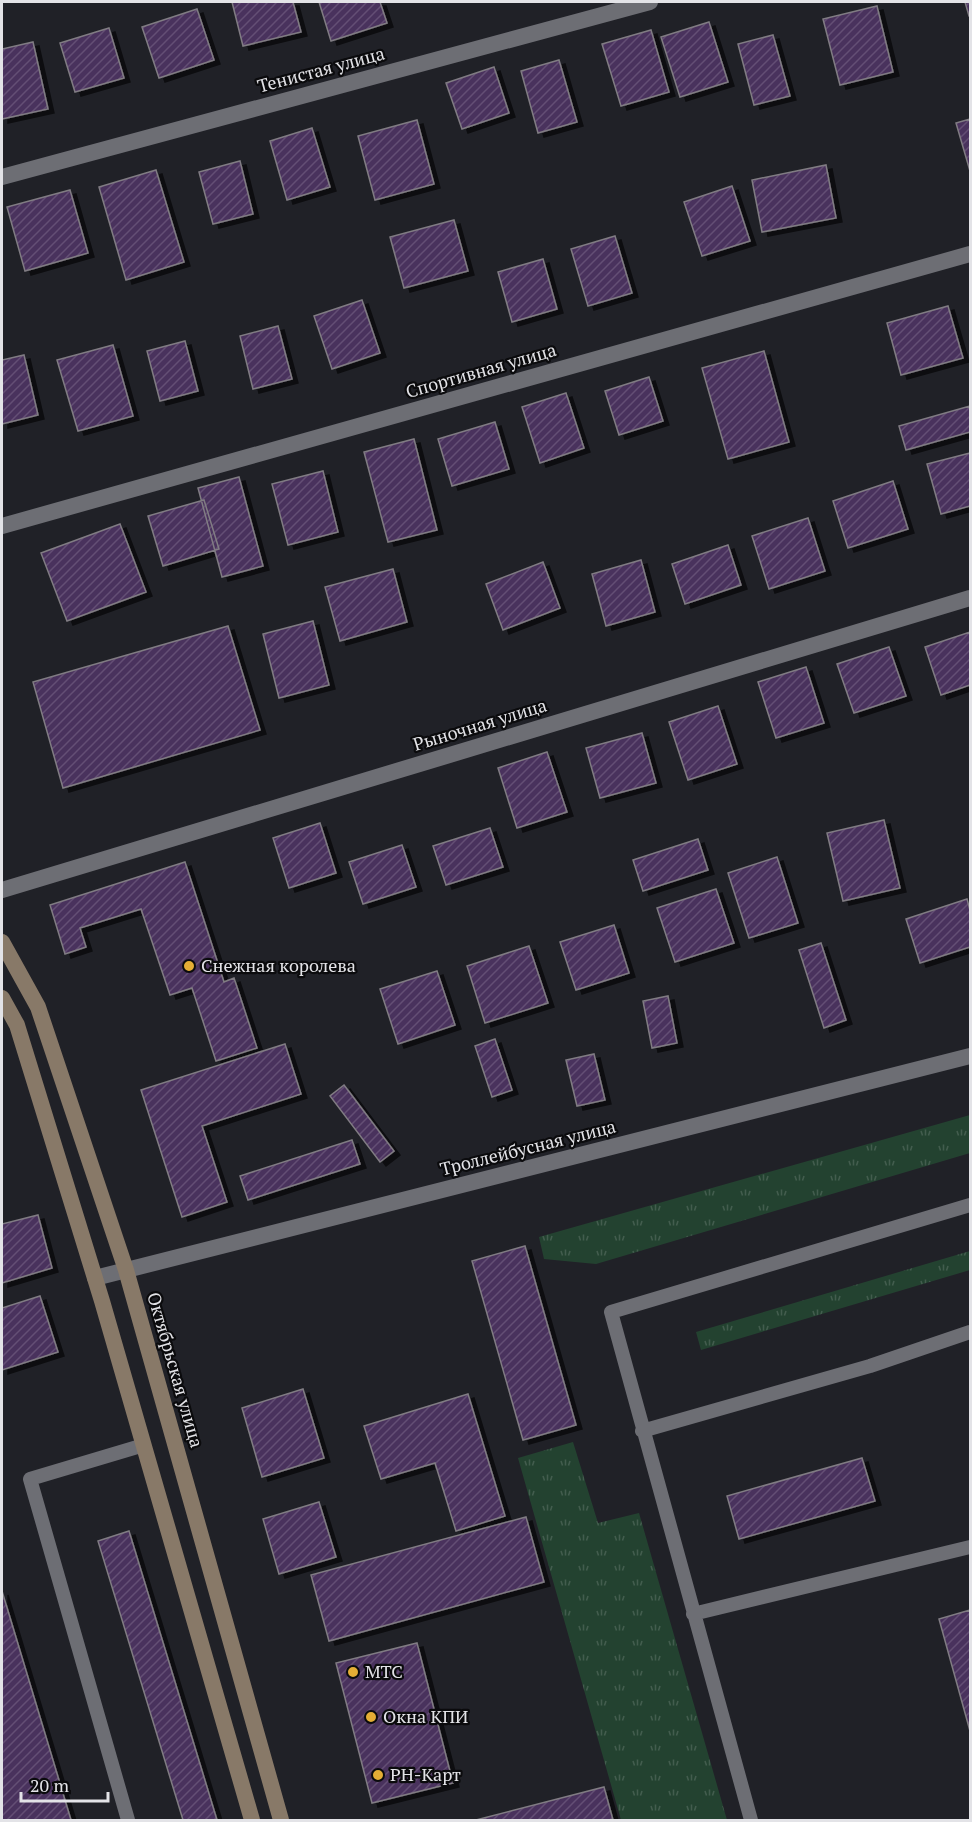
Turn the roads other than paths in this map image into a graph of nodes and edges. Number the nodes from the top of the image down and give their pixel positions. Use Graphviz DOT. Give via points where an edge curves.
graph roads {
  1 [pos="650,2"];
  2 [pos="2,177"];
  3 [pos="970,254"];
  4 [pos="2,526"];
  5 [pos="970,598"];
  6 [pos="2,890"];
  7 [pos="2,942"];
  8 [pos="2,998"];
  9 [pos="970,1056"];
  10 [pos="970,1205"];
  11 [pos="126,1270"];
  12 [pos="95,1278"];
  13 [pos="970,1332"];
  14 [pos="642,1431"];
  15 [pos="144,1445"];
  16 [pos="970,1547"];
  17 [pos="693,1614"];
  18 [pos="129,1821"];
  19 [pos="252,1821"];
  20 [pos="281,1821"];
  21 [pos="751,1821"];
  1 -- 2 [label="street, Тенистая улица"];
  3 -- 4 [label="street, Спортивная улица"];
  5 -- 6 [label="street, Рыночная улица"];
  7 -- 11 [label="main road, Октябрьская улица" via="38,1007"];
  8 -- 12 [label="main road" via="17,1025"];
  9 -- 11 [label="street, Троллейбусная улица"];
  10 -- 14 [label="lane" via="611,1312"];
  11 -- 12 [label="street, Троллейбусная улица"];
  11 -- 20 [label="main road, Октябрьская улица"];
  12 -- 15 [label="main road"];
  13 -- 14 [label="lane" via="870,1366"];
  14 -- 17 [label="lane"];
  15 -- 18 [label="lane" via="30,1479"];
  15 -- 19 [label="main road"];
  16 -- 17 [label="lane"];
  17 -- 21 [label="lane"];
}
